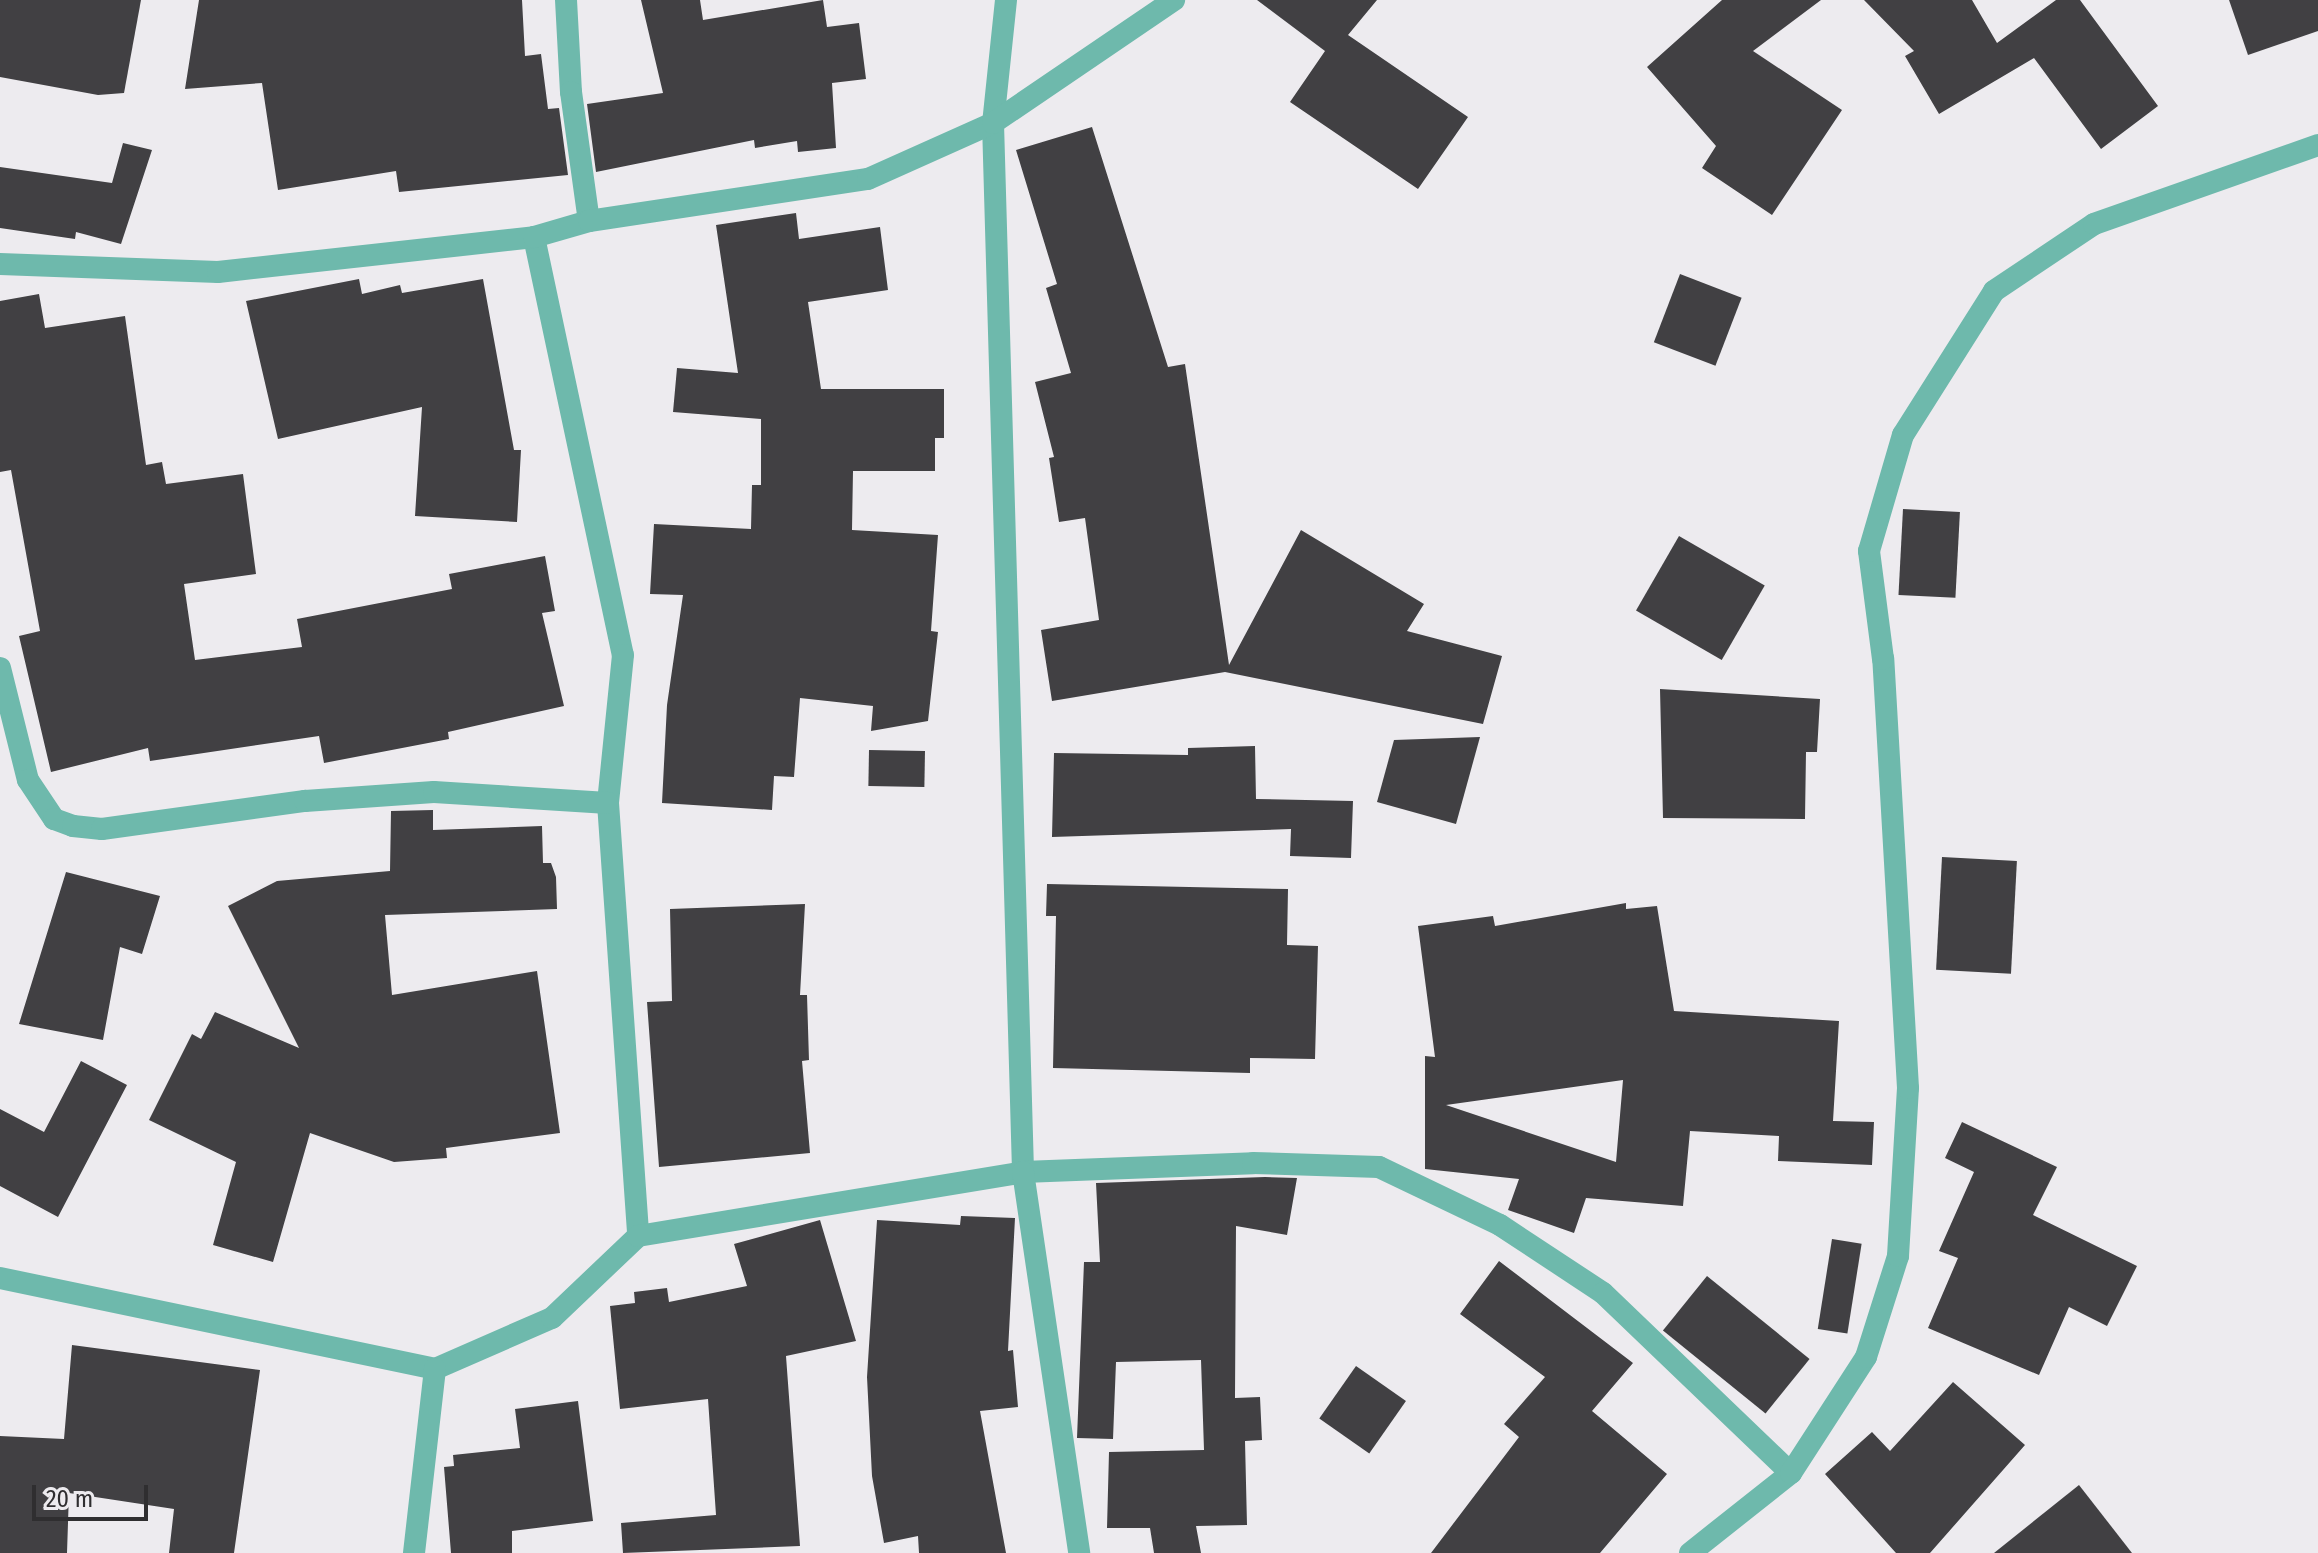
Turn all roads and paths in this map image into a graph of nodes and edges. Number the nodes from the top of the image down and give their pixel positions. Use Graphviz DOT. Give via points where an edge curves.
graph roads {
  1 [pos="566,0"];
  2 [pos="1006,0"];
  3 [pos="1174,0"];
  4 [pos="993,123"];
  5 [pos="2318,145"];
  6 [pos="589,221"];
  7 [pos="534,237"];
  8 [pos="0,264"];
  9 [pos="0,668"];
  10 [pos="608,803"];
  11 [pos="1023,1172"];
  12 [pos="638,1236"];
  13 [pos="0,1278"];
  14 [pos="435,1369"];
  15 [pos="1791,1473"];
  16 [pos="414,1553"];
  17 [pos="1079,1553"];
  18 [pos="1690,1553"];
  1 -- 6 [label="street" via="571,92"];
  2 -- 4 [label="street"];
  3 -- 4 [label="street"];
  4 -- 6 [label="street" via="868,179"];
  4 -- 11 [label="street"];
  5 -- 15 [label="street" via="2094,224 1994,291 1903,435 1869,551 1883,659 1908,1088 1898,1256 1866,1357"];
  6 -- 7 [label="street"];
  7 -- 8 [label="street" via="218,272"];
  7 -- 10 [label="street" via="623,655"];
  9 -- 10 [label="street" via="28,780 54,819 73,826 102,829 305,801 434,792"];
  10 -- 12 [label="street"];
  11 -- 12 [label="street"];
  11 -- 15 [label="street" via="1253,1163 1379,1167 1500,1225 1603,1293"];
  11 -- 17 [label="street"];
  12 -- 14 [label="street" via="552,1318"];
  13 -- 14 [label="street"];
  14 -- 16 [label="street"];
  15 -- 18 [label="street"];
}
